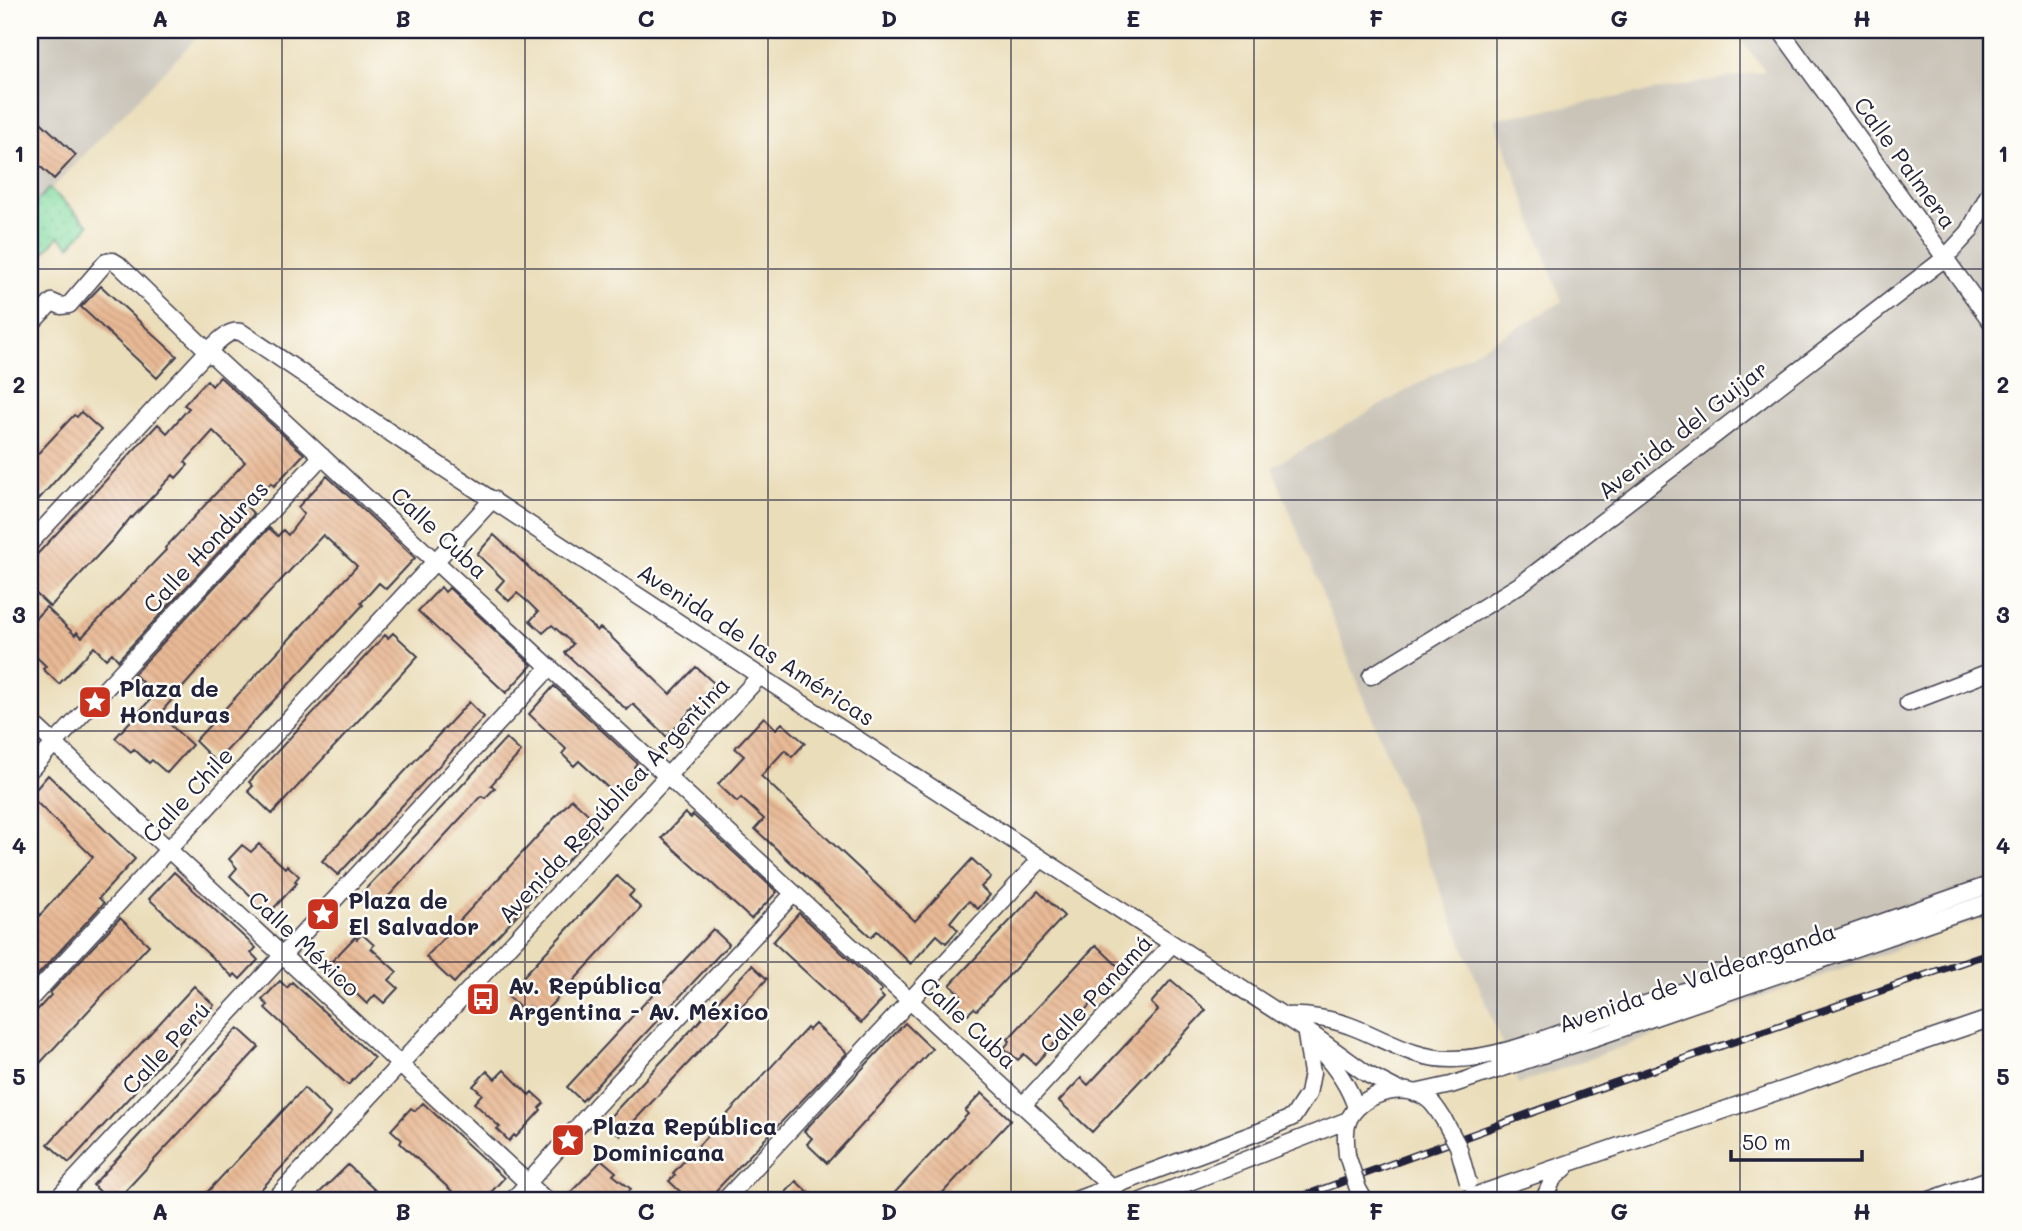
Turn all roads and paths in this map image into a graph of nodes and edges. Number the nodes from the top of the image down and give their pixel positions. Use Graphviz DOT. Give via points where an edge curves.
graph roads {
  1 [pos="1780,30"];
  2 [pos="1992,188"];
  3 [pos="1945,258"];
  4 [pos="1992,323"];
  5 [pos="30,326"];
  6 [pos="208,351"];
  7 [pos="322,456"];
  8 [pos="493,499"];
  9 [pos="30,543"];
  10 [pos="436,561"];
  11 [pos="550,667"];
  12 [pos="1992,671"];
  13 [pos="760,676"];
  14 [pos="1371,676"];
  15 [pos="1908,703"];
  16 [pos="30,721"];
  17 [pos="54,743"];
  18 [pos="30,770"];
  19 [pos="667,776"];
  20 [pos="168,849"];
  21 [pos="1041,859"];
  22 [pos="1992,884"];
  23 [pos="794,893"];
  24 [pos="1992,901"];
  25 [pos="1172,944"];
  26 [pos="282,956"];
  27 [pos="30,999"];
  28 [pos="910,1000"];
  29 [pos="1283,1016"];
  30 [pos="1992,1018"];
  31 [pos="1306,1035"];
  32 [pos="400,1065"];
  33 [pos="1398,1090"];
  34 [pos="1415,1093"];
  35 [pos="1024,1105"];
  36 [pos="1352,1114"];
  37 [pos="1309,1135"];
  38 [pos="1228,1142"];
  39 [pos="1570,1163"];
  40 [pos="1992,1178"];
  41 [pos="528,1184"];
  42 [pos="1110,1186"];
  43 [pos="1468,1194"];
  44 [pos="55,1201"];
  45 [pos="273,1201"];
  46 [pos="512,1201"];
  47 [pos="547,1201"];
  48 [pos="724,1201"];
  49 [pos="1073,1201"];
  50 [pos="1141,1201"];
  51 [pos="1365,1201"];
  52 [pos="1543,1201"];
  53 [pos="1927,1201"];
  1 -- 3 [label="street, Calle Palmera"];
  2 -- 3 [label="street, Avenida del Guijar" via="1969,232"];
  3 -- 4 [label="street, Calle Palmera"];
  3 -- 14 [label="street, Avenida del Guijar" via="1521,584"];
  5 -- 6 [label="street, Calle Cuba" via="51,302 69,305 106,262 113,261"];
  6 -- 7 [label="street, Calle Cuba"];
  6 -- 8 [label="street, Avenida de las Américas" via="229,332 248,335"];
  6 -- 9 [label="street"];
  7 -- 10 [label="street, Calle Cuba"];
  7 -- 17 [label="street, Calle Honduras"];
  8 -- 10 [label="street, Calle Chile"];
  8 -- 13 [label="street, Avenida de las Américas"];
  10 -- 11 [label="street, Calle Cuba"];
  10 -- 20 [label="street, Calle Chile"];
  11 -- 19 [label="street, Calle Cuba"];
  11 -- 26 [label="street"];
  12 -- 15 [label="street"];
  13 -- 19 [label="street, Avenida República Argentina"];
  13 -- 21 [label="street, Avenida de las Américas"];
  16 -- 17 [label="street, Calle México"];
  17 -- 18 [label="street"];
  17 -- 20 [label="street, Calle México"];
  19 -- 23 [label="street, Calle Cuba"];
  19 -- 32 [label="street, Avenida República Argentina"];
  20 -- 26 [label="street, Calle México"];
  20 -- 27 [label="street, Calle Chile"];
  21 -- 25 [label="street, Avenida de las Américas"];
  21 -- 28 [label="street"];
  22 -- 29 [label="street" via="1483,1057 1423,1055 1342,1023"];
  23 -- 28 [label="street, Calle Cuba"];
  23 -- 41 [label="street"];
  24 -- 34 [label="street, Avenida de Valdearganda" via="1600,1036"];
  25 -- 29 [label="street, Avenida de las Américas"];
  25 -- 35 [label="street, Calle Panamá"];
  26 -- 32 [label="street, Calle México"];
  26 -- 44 [label="street, Calle Perú"];
  28 -- 35 [label="street, Calle Cuba"];
  28 -- 48 [label="street"];
  29 -- 31 [label="street, Avenida de las Américas"];
  29 -- 33 [label="street, Avenida de las Américas"];
  30 -- 39 [label="street"];
  31 -- 36 [label="street, Avenida de las Américas" via="1352,1094"];
  31 -- 38 [label="street" via="1312,1073 1308,1094 1293,1117"];
  32 -- 41 [label="street, Calle México"];
  32 -- 45 [label="street, Avenida República Argentina"];
  33 -- 34 [label="street"];
  33 -- 36 [label="street" via="1374,1095"];
  34 -- 43 [label="street, bridge" via="1431,1102 1444,1119 1458,1146"];
  35 -- 42 [label="street, Calle Cuba"];
  36 -- 37 [label="street"];
  36 -- 51 [label="street, bridge" via="1345,1139 1347,1155"];
  37 -- 38 [label="street"];
  37 -- 50 [label="street"];
  38 -- 42 [label="street"];
  39 -- 43 [label="street"];
  39 -- 52 [label="street" via="1553,1179"];
  40 -- 53 [label="street"];
  41 -- 46 [label="street"];
  41 -- 47 [label="street, Calle México"];
  42 -- 49 [label="street"];
}
